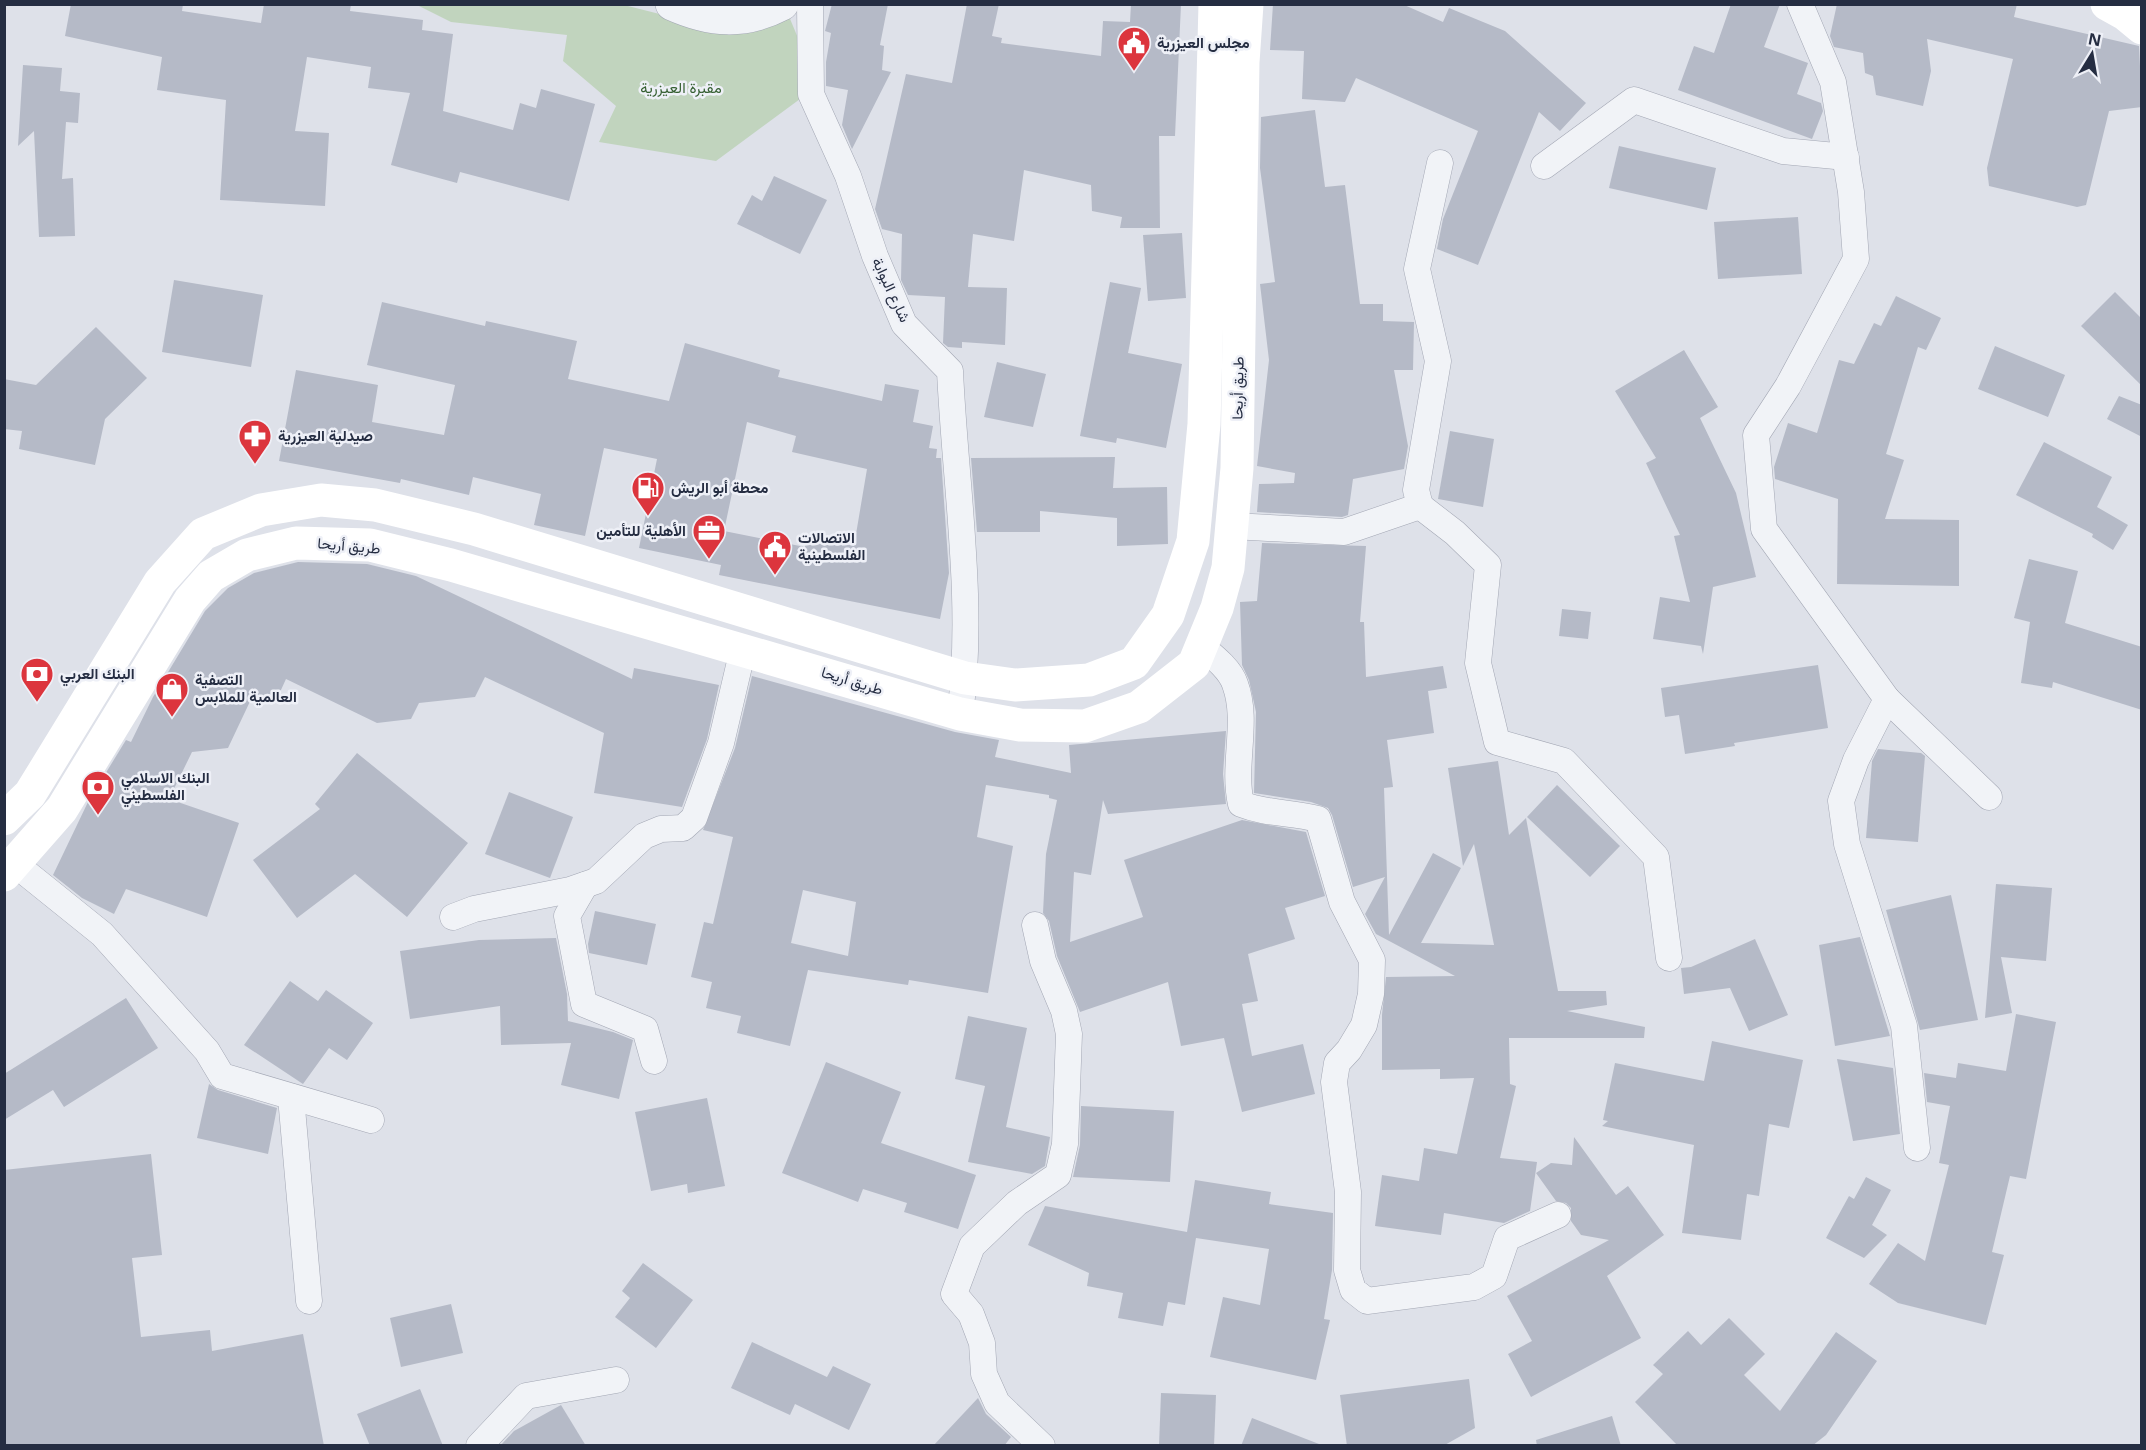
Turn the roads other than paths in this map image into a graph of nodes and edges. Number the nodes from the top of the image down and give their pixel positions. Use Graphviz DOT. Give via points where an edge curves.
graph roads {
  1 [pos="672,4"];
  2 [pos="782,4"];
  3 [pos="810,4"];
  4 [pos="1215,4"];
  5 [pos="1246,4"];
  6 [pos="1800,4"];
  7 [pos="2107,4"];
  8 [pos="2142,28"];
  9 [pos="1846,157"];
  10 [pos="1440,163"];
  11 [pos="1544,166"];
  12 [pos="1420,506"];
  13 [pos="1232,526"];
  14 [pos="1201,646"];
  15 [pos="743,649"];
  16 [pos="965,678"];
  17 [pos="1887,699"];
  18 [pos="960,714"];
  19 [pos="1989,797"];
  20 [pos="4,819"];
  21 [pos="10,870"];
  22 [pos="585,885"];
  23 [pos="453,917"];
  24 [pos="1035,925"];
  25 [pos="1669,958"];
  26 [pos="654,1061"];
  27 [pos="291,1097"];
  28 [pos="370,1120"];
  29 [pos="1917,1148"];
  30 [pos="1558,1215"];
  31 [pos="309,1301"];
  32 [pos="616,1380"];
  33 [pos="479,1446"];
  34 [pos="1042,1446"];
  1 -- 2 [label="street" via="699,16 739,19"];
  3 -- 16 [label="street, شارع البوابة" via="811,94 848,176 875,256 904,324 950,371"];
  4 -- 16 [label="main road" via="1204,424 1193,542 1168,615 1134,663 1089,680 1014,685"];
  5 -- 13 [label="main road, طريق أريحا" via="1237,468"];
  6 -- 9 [label="street" via="1833,82"];
  7 -- 8 [label="main road"];
  9 -- 11 [label="street" via="1783,151 1634,100"];
  9 -- 17 [label="street" via="1856,259 1788,386 1756,435 1764,529"];
  10 -- 12 [label="street" via="1417,269 1438,361 1416,490"];
  12 -- 13 [label="street" via="1344,532"];
  12 -- 25 [label="street" via="1488,564 1478,663 1497,742 1564,761 1656,857"];
  13 -- 14 [label="main road, طريق أريحا" via="1228,568"];
  14 -- 18 [label="main road, طريق أريحا" via="1194,664 1139,707 1085,726 1020,725"];
  14 -- 30 [label="street" via="1235,682 1241,712 1236,783 1241,804 1258,811 1318,819 1342,902 1372,960 1371,994 1364,1025 1337,1063 1334,1082 1346,1165 1347,1270 1353,1290 1367,1301 1474,1287 1494,1276 1507,1238"];
  15 -- 18 [label="main road, طريق أريحا"];
  15 -- 21 [label="main road, طريق أريحا" via="370,545 296,543 247,555 211,576 190,600 62,809"];
  15 -- 22 [label="street" via="721,743 694,818 683,828 661,829 644,836 596,881"];
  16 -- 18 [label="street, شارع البوابة"];
  16 -- 20 [label="main road" via="474,529 375,505 321,500 261,510 203,534 160,582 30,794"];
  17 -- 19 [label="street"];
  17 -- 29 [label="street" via="1856,760 1841,801 1847,843 1904,1026"];
  21 -- 27 [label="street" via="102,934 207,1051 222,1076"];
  22 -- 23 [label="street"];
  22 -- 26 [label="street" via="567,916 584,1004 645,1029"];
  24 -- 34 [label="street" via="1043,961 1064,1011 1069,1034 1065,1144 1058,1175 1017,1203 972,1246 954,1294 971,1314 982,1343 984,1374 997,1403"];
  27 -- 28 [label="street"];
  27 -- 31 [label="street"];
  32 -- 33 [label="street" via="526,1396"];
}
